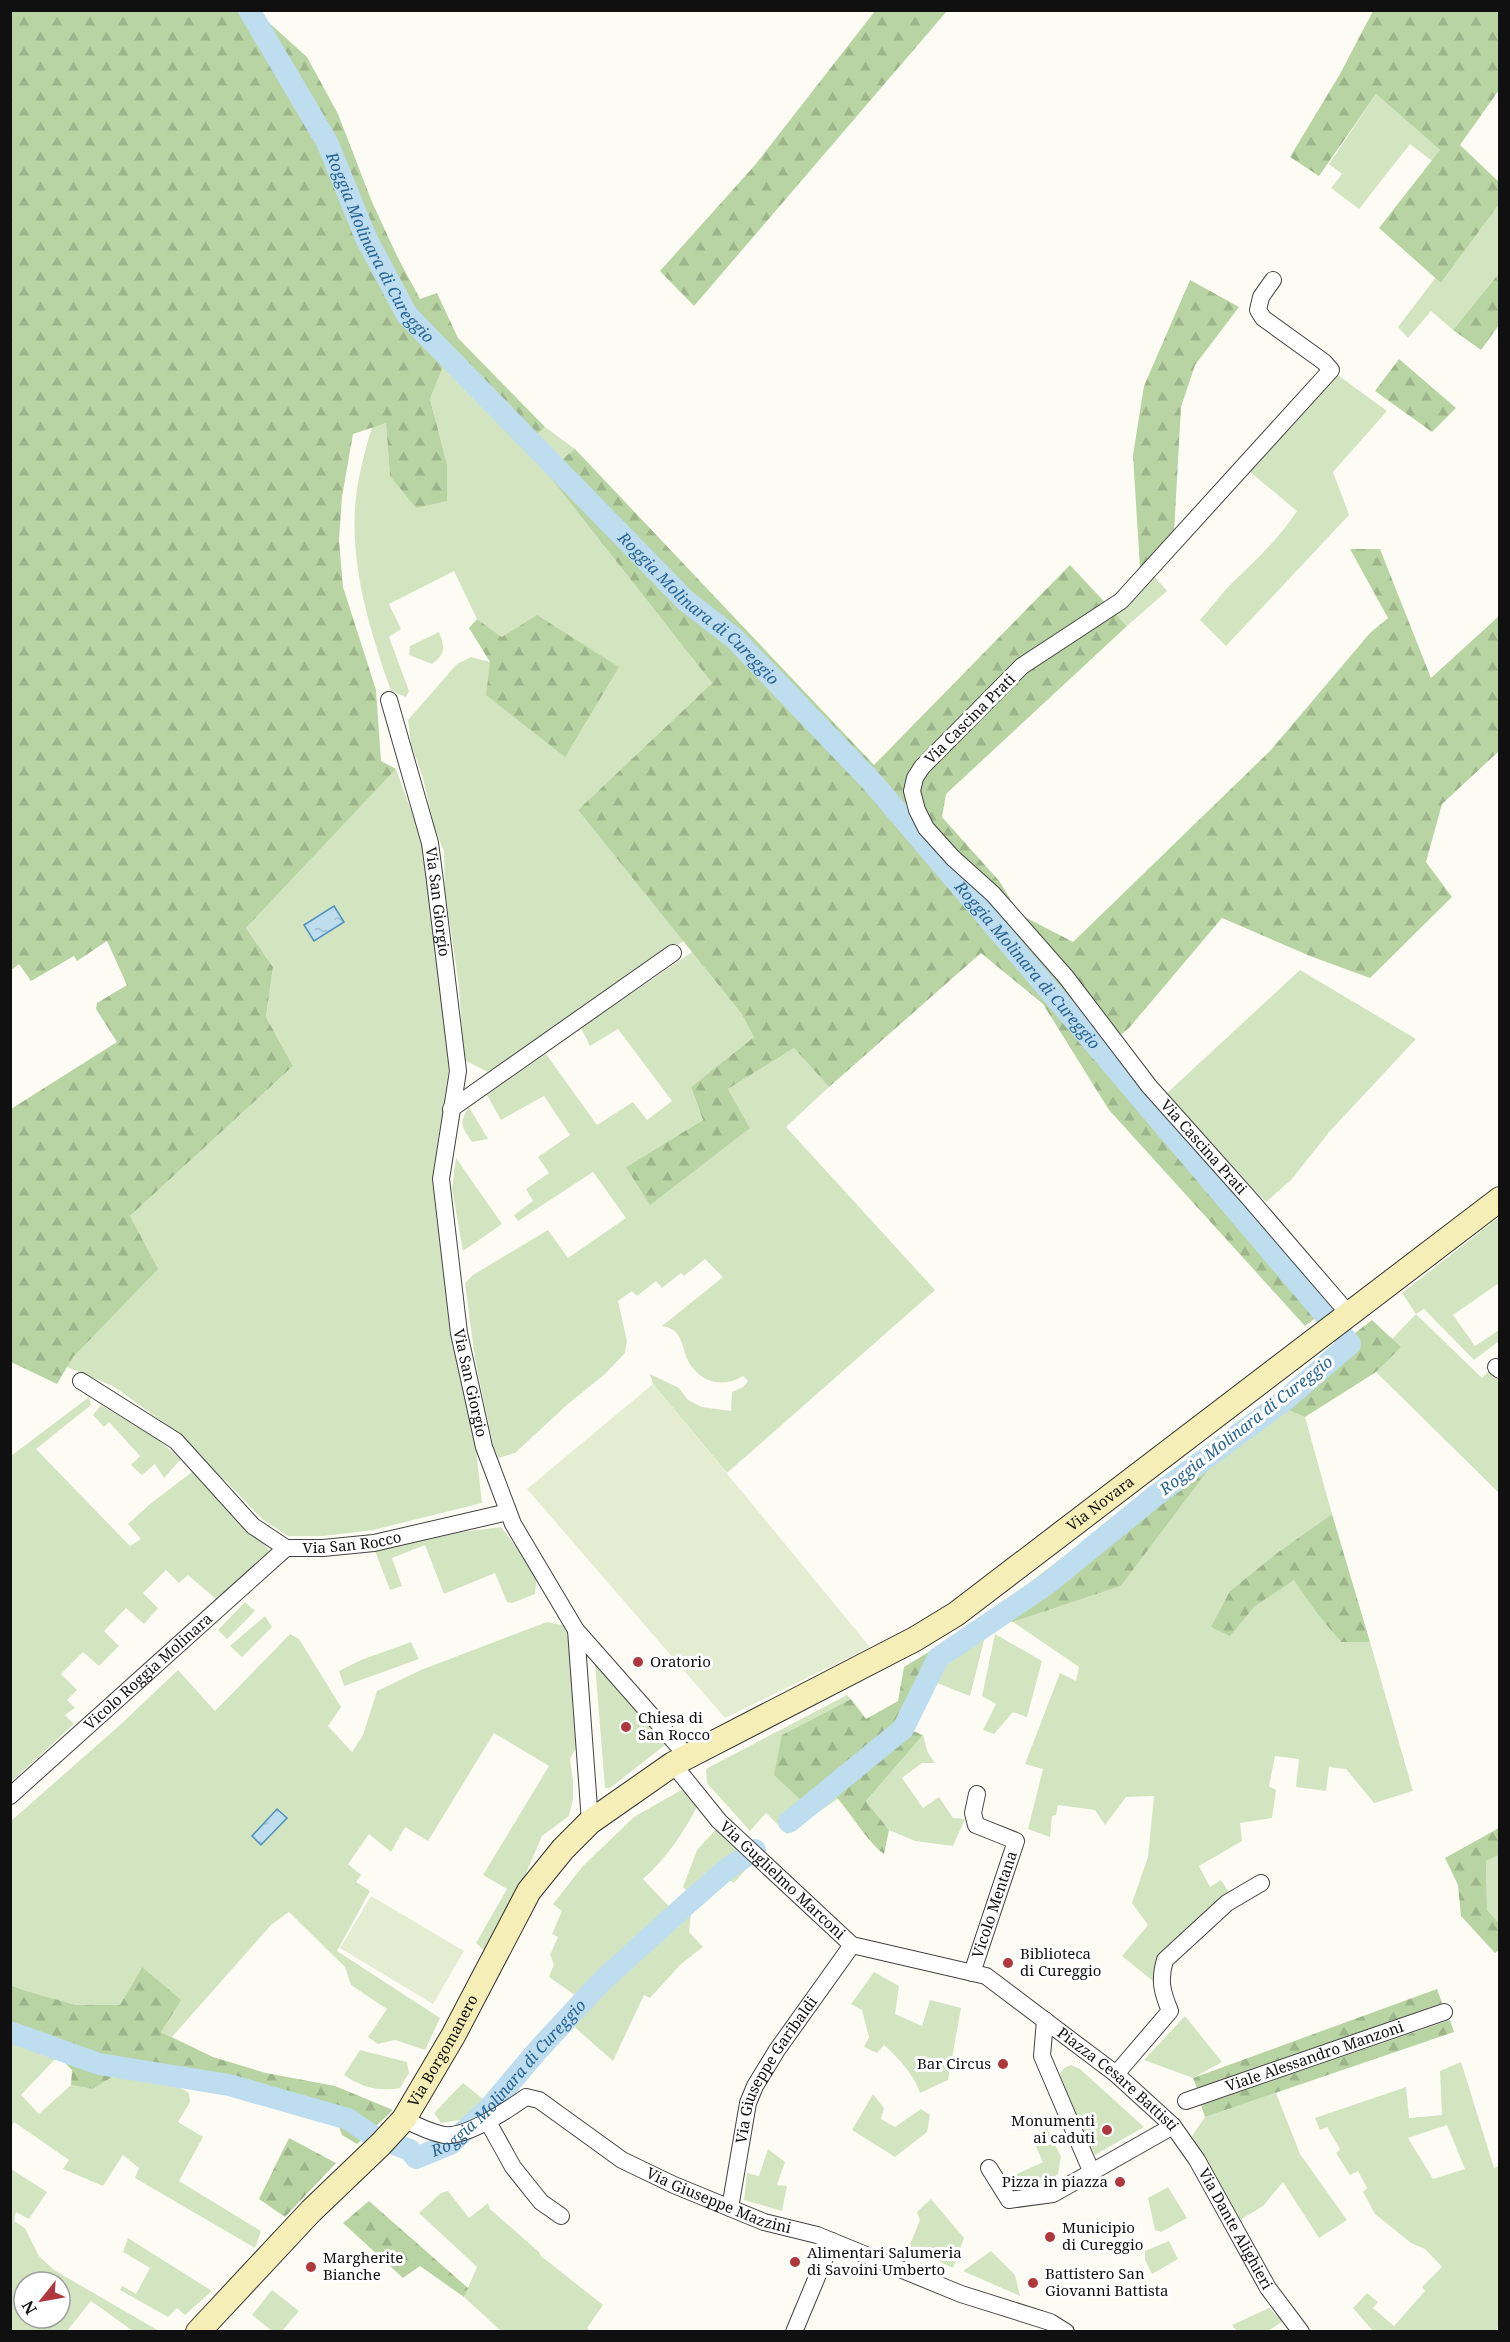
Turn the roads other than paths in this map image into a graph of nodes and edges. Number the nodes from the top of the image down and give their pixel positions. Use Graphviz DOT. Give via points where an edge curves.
graph roads {
  1 [pos="1273,280"];
  2 [pos="389,700"];
  3 [pos="673,953"];
  4 [pos="451,1109"];
  5 [pos="1500,1199"];
  6 [pos="1339,1320"];
  7 [pos="81,1381"];
  8 [pos="508,1512"];
  9 [pos="286,1548"];
  10 [pos="576,1630"];
  11 [pos="680,1760"];
  12 [pos="977,1794"];
  13 [pos="10,1796"];
  14 [pos="590,1822"];
  15 [pos="1261,1883"];
  16 [pos="852,1945"];
  17 [pos="979,1975"];
  18 [pos="1444,2012"];
  19 [pos="1045,2020"];
  20 [pos="1116,2074"];
  21 [pos="1186,2101"];
  22 [pos="483,2124"];
  23 [pos="1173,2126"];
  24 [pos="393,2132"];
  25 [pos="989,2168"];
  26 [pos="1092,2173"];
  27 [pos="730,2208"];
  28 [pos="561,2216"];
  29 [pos="832,2241"];
  30 [pos="1040,2324"];
  31 [pos="198,2331"];
  32 [pos="794,2331"];
  33 [pos="1066,2331"];
  34 [pos="1300,2331"];
  1 -- 6 [label="street, Via Cascina Prati" via="1261,297 1258,310 1263,318 1331,370 1121,601 1022,666 922,767 912,791 926,828 993,894 1066,977 1149,1086 1249,1197"];
  2 -- 4 [label="street, Via San Giorgio" via="430,843 458,1071"];
  3 -- 4 [label="street"];
  4 -- 8 [label="street, Via San Giorgio" via="441,1179 459,1333 484,1447"];
  5 -- 6 [label="main road, Via Novara"];
  6 -- 11 [label="main road, Via Novara" via="956,1614"];
  7 -- 9 [label="street, Via San Rocco" via="176,1441 253,1526"];
  8 -- 9 [label="street, Via San Rocco" via="374,1543"];
  8 -- 10 [label="street"];
  9 -- 13 [label="street, Vicolo Roggia Molinara"];
  10 -- 11 [label="street"];
  10 -- 14 [label="street"];
  11 -- 14 [label="main road, Via Borgomanero"];
  11 -- 16 [label="street, Via Guglielmo Marconi" via="719,1821"];
  12 -- 17 [label="street, Vicolo Mentana" via="973,1813 976,1825 1016,1841"];
  14 -- 24 [label="main road, Via Borgomanero" via="529,1891 459,2025"];
  15 -- 20 [label="street" via="1227,1903 1165,1960 1161,1989 1170,2011"];
  16 -- 17 [label="street, Via Guglielmo Marconi"];
  16 -- 27 [label="street, Via Giuseppe Garibaldi" via="755,2086 748,2103"];
  17 -- 19 [label="street, Piazza Cesare Battisti"];
  18 -- 21 [label="street, Viale Alessandro Manzoni"];
  19 -- 20 [label="street, Piazza Cesare Battisti"];
  19 -- 26 [label="street, Piazza Cesare Battisti" via="1042,2056"];
  20 -- 23 [label="street, Piazza Cesare Battisti"];
  22 -- 24 [label="street, Via Giuseppe Mazzini" via="447,2135 421,2129"];
  22 -- 27 [label="street, Via Giuseppe Mazzini" via="526,2097 539,2100 622,2160"];
  22 -- 28 [label="street" via="541,2202"];
  23 -- 26 [label="street, Piazza Cesare Battisti"];
  23 -- 34 [label="street, Via Dante Alighieri" via="1197,2160 1268,2288"];
  24 -- 31 [label="main road, Via Borgomanero" via="311,2211"];
  25 -- 26 [label="street, Piazza Cesare Battisti" via="1009,2200 1053,2194"];
  27 -- 29 [label="street, Via Giuseppe Mazzini"];
  29 -- 30 [label="street, Via Giuseppe Mazzini"];
  29 -- 32 [label="street"];
  30 -- 33 [label="street, Via Giuseppe Mazzini"];
}
